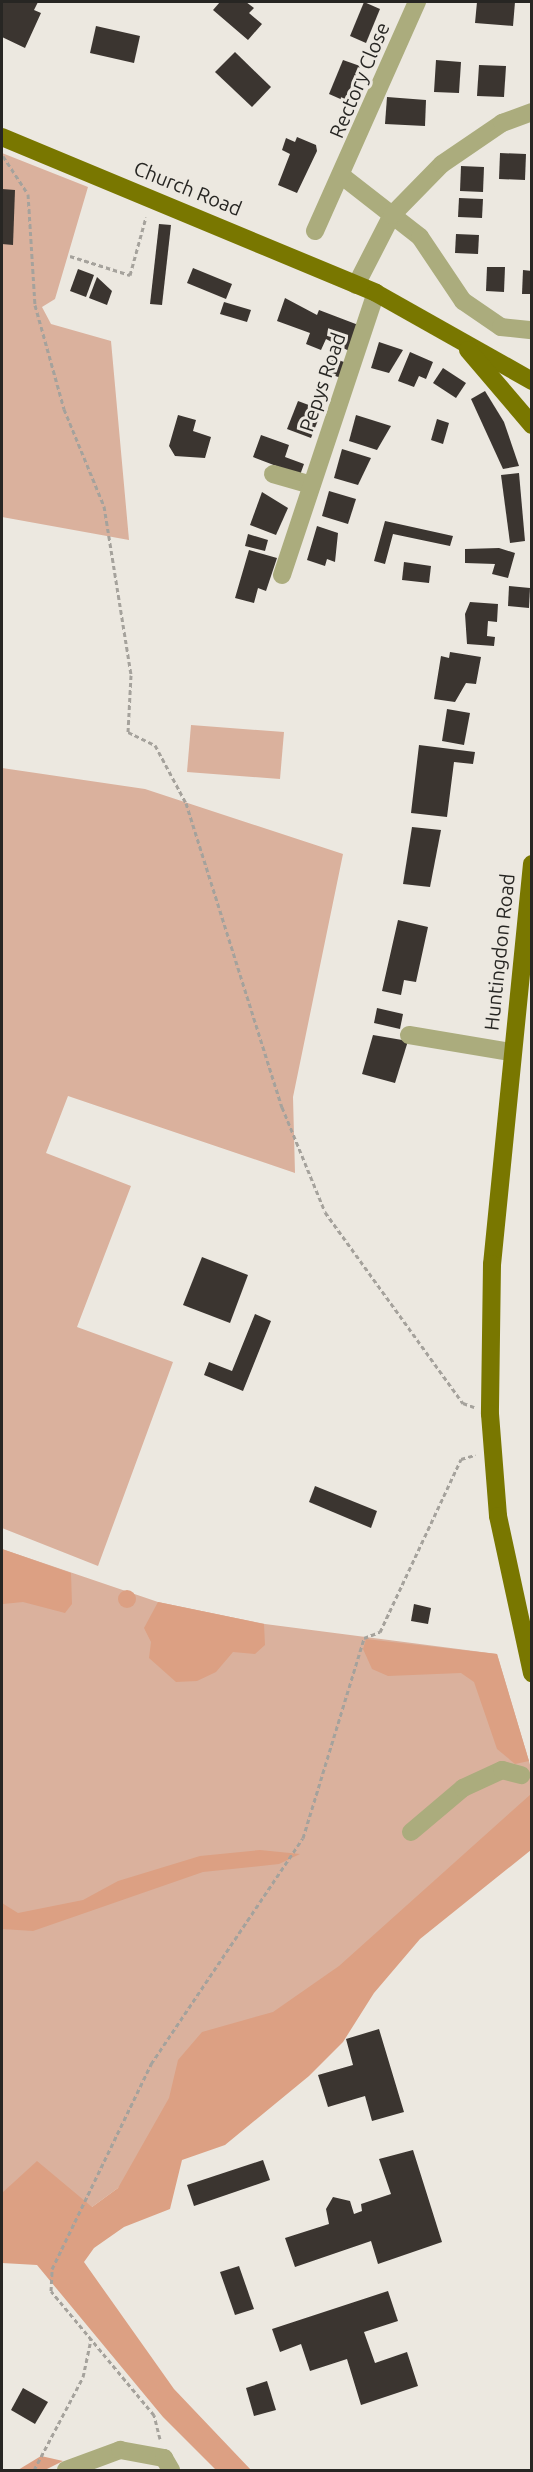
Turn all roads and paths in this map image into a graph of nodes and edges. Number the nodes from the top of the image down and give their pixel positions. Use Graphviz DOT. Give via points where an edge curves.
graph roads {
  1 [pos="417,2"];
  2 [pos="531,112"];
  3 [pos="2,137"];
  4 [pos="2,153"];
  5 [pos="342,176"];
  6 [pos="152,198"];
  7 [pos="392,215"];
  8 [pos="315,231"];
  9 [pos="70,256"];
  10 [pos="356,285"];
  11 [pos="376,293"];
  12 [pos="531,330"];
  13 [pos="457,338"];
  14 [pos="531,381"];
  15 [pos="531,425"];
  16 [pos="273,474"];
  17 [pos="311,485"];
  18 [pos="282,575"];
  19 [pos="531,864"];
  20 [pos="525,974"];
  21 [pos="409,1035"];
  22 [pos="512,1049"];
  23 [pos="490,1414"];
  24 [pos="474,1454"];
  25 [pos="531,1673"];
  26 [pos="521,1775"];
  27 [pos="411,1832"];
  28 [pos="91,2338"];
  29 [pos="167,2464"];
  30 [pos="34,2470"];
  31 [pos="66,2470"];
  1 -- 5 [label="street, Rectory Close"];
  2 -- 7 [label="street" via="502,123 442,164"];
  3 -- 6 [label="main road, Church Road"];
  4 -- 23 [label="path" via="28,194 34,305 64,409 104,506 131,675 128,732 155,745 186,803 282,1107 325,1212 463,1402"];
  5 -- 7 [label="street"];
  5 -- 8 [label="street, Rectory Close"];
  6 -- 9 [label="path" via="130,275"];
  6 -- 10 [label="main road, Church Road"];
  7 -- 10 [label="street"];
  7 -- 12 [label="street" via="420,237 463,301 501,327"];
  10 -- 11 [label="main road"];
  11 -- 13 [label="main road"];
  11 -- 17 [label="street, Pepys Road"];
  13 -- 14 [label="main road"];
  13 -- 15 [label="main road"];
  16 -- 17 [label="street"];
  17 -- 18 [label="street, Pepys Road"];
  19 -- 20 [label="main road, Huntingdon Road"];
  20 -- 22 [label="main road, Huntingdon Road"];
  21 -- 22 [label="street"];
  22 -- 23 [label="main road, Huntingdon Road" via="492,1264"];
  23 -- 25 [label="main road, Huntingdon Road" via="498,1516"];
  24 -- 28 [label="path" via="461,1459 380,1632 364,1638 303,1838 151,2064 52,2269 51,2291"];
  26 -- 27 [label="street" via="502,1770 458,1791"];
  28 -- 29 [label="path" via="154,2415"];
  28 -- 30 [label="path" via="83,2377"];
  29 -- 31 [label="street" via="120,2450"];
}
